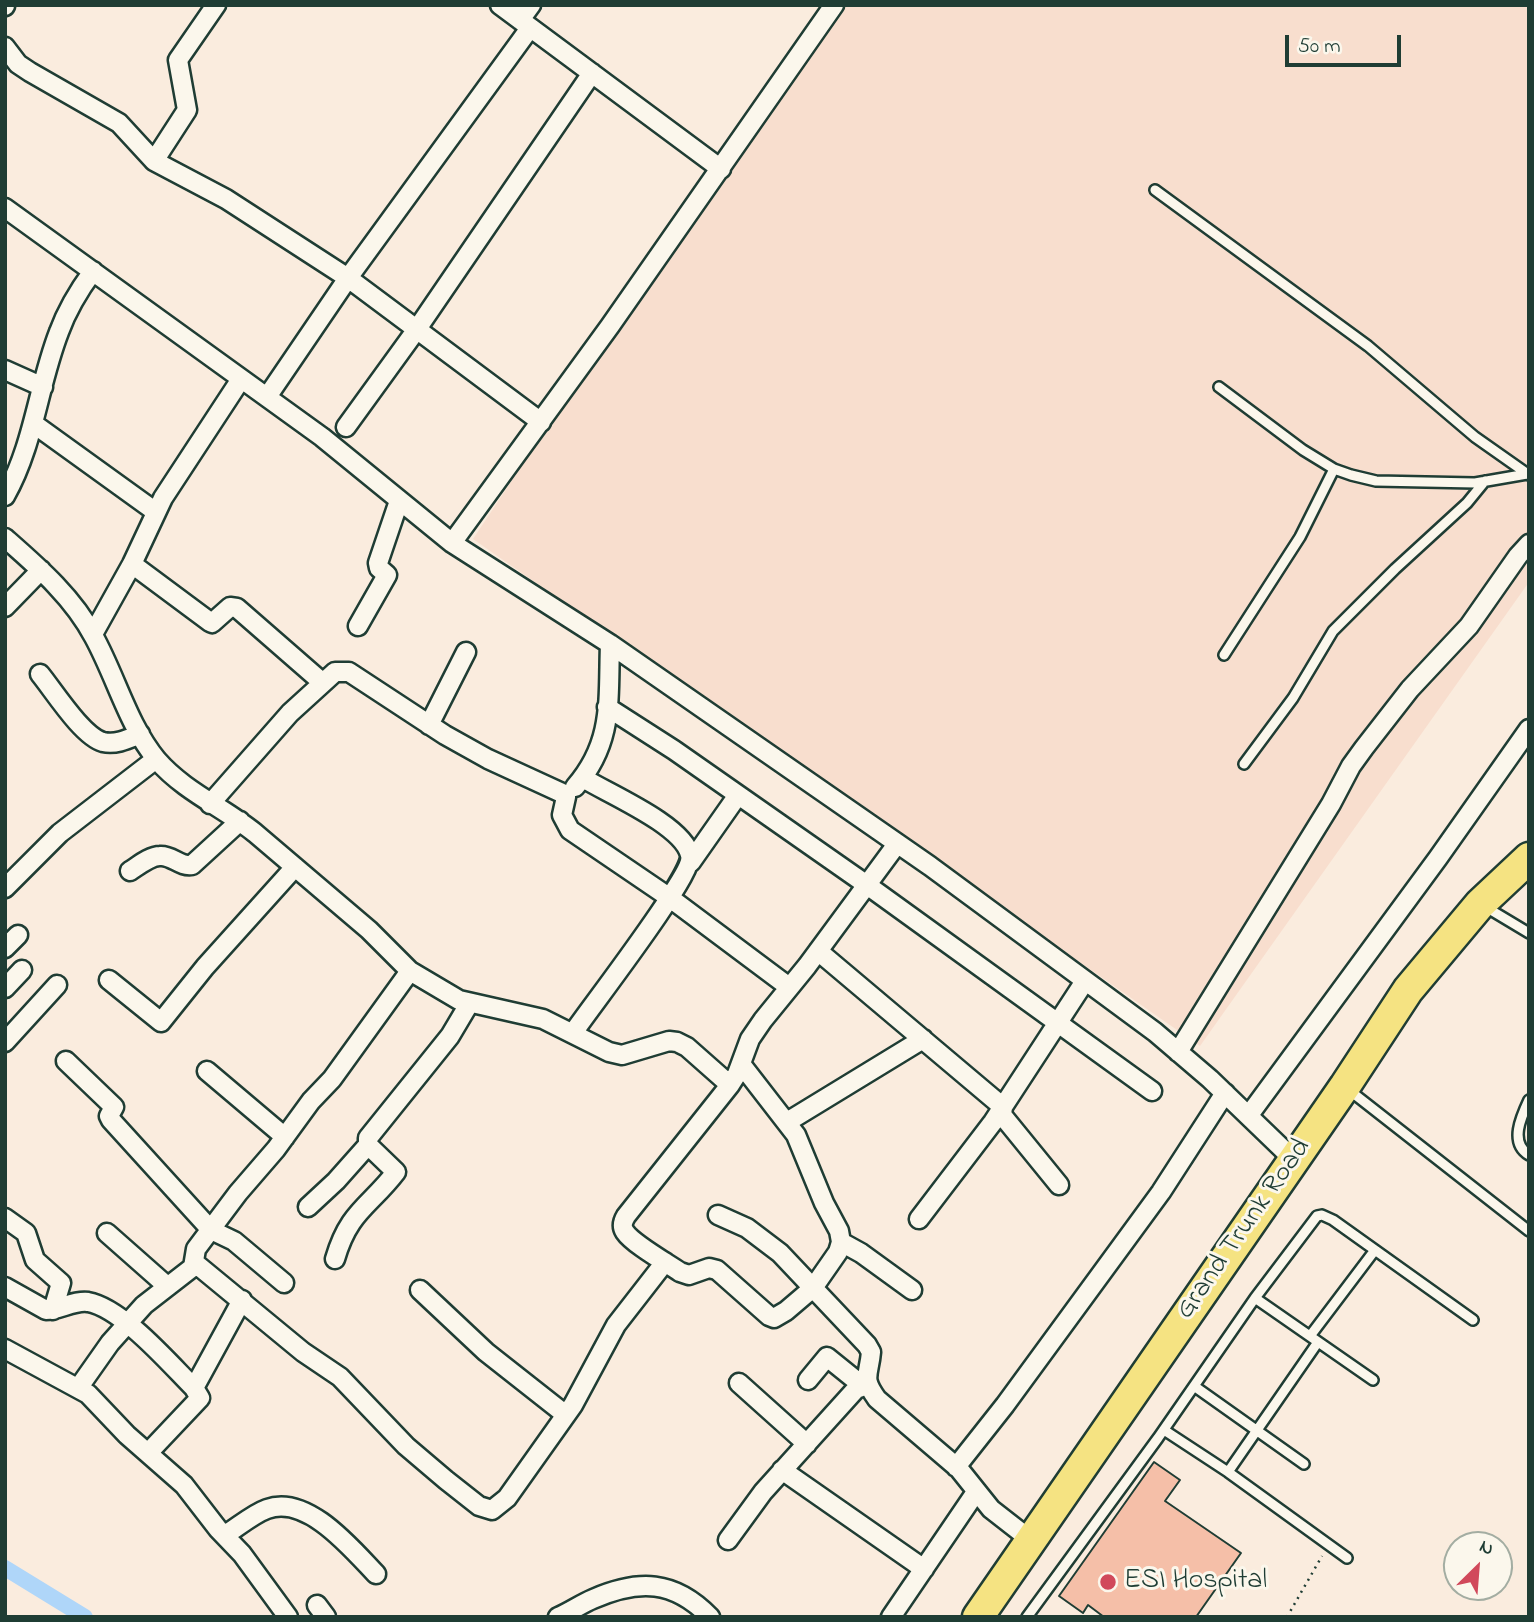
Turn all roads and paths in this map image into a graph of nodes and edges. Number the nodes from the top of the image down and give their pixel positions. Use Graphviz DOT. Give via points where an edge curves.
graph roads {
  1 [pos="216,5"];
  2 [pos="500,5"];
  3 [pos="531,5"];
  4 [pos="834,5"];
  5 [pos="525,24"];
  6 [pos="5,47"];
  7 [pos="592,73"];
  8 [pos="154,161"];
  9 [pos="721,169"];
  10 [pos="1155,190"];
  11 [pos="5,208"];
  12 [pos="93,271"];
  13 [pos="348,278"];
  14 [pos="416,329"];
  15 [pos="5,370"];
  16 [pos="241,379"];
  17 [pos="43,387"];
  18 [pos="1219,387"];
  19 [pos="267,397"];
  20 [pos="541,422"];
  21 [pos="34,424"];
  22 [pos="346,427"];
  23 [pos="1334,469"];
  24 [pos="1528,475"];
  25 [pos="1485,481"];
  26 [pos="5,496"];
  27 [pos="399,501"];
  28 [pos="156,512"];
  29 [pos="5,538"];
  30 [pos="452,543"];
  31 [pos="1529,544"];
  32 [pos="132,564"];
  33 [pos="41,570"];
  34 [pos="5,607"];
  35 [pos="358,626"];
  36 [pos="93,634"];
  37 [pos="610,644"];
  38 [pos="466,652"];
  39 [pos="1224,655"];
  40 [pos="40,674"];
  41 [pos="323,683"];
  42 [pos="607,708"];
  43 [pos="429,725"];
  44 [pos="1529,729"];
  45 [pos="140,734"];
  46 [pos="156,759"];
  47 [pos="1244,764"];
  48 [pos="583,778"];
  49 [pos="738,795"];
  50 [pos="566,797"];
  51 [pos="211,804"];
  52 [pos="240,821"];
  53 [pos="897,844"];
  54 [pos="1529,859"];
  55 [pos="691,862"];
  56 [pos="295,867"];
  57 [pos="130,871"];
  58 [pos="867,885"];
  59 [pos="5,888"];
  60 [pos="670,898"];
  61 [pos="1480,904"];
  62 [pos="1529,933"];
  63 [pos="818,951"];
  64 [pos="22,970"];
  65 [pos="410,971"];
  66 [pos="109,980"];
  67 [pos="1085,981"];
  68 [pos="57,985"];
  69 [pos="789,987"];
  70 [pos="5,988"];
  71 [pos="469,1004"];
  72 [pos="1059,1022"];
  73 [pos="573,1033"];
  74 [pos="923,1040"];
  75 [pos="5,1042"];
  76 [pos="1178,1052"];
  77 [pos="66,1061"];
  78 [pos="741,1064"];
  79 [pos="207,1071"];
  80 [pos="730,1085"];
  81 [pos="1345,1086"];
  82 [pos="1152,1091"];
  83 [pos="1225,1093"];
  84 [pos="1529,1100"];
  85 [pos="1003,1107"];
  86 [pos="1249,1115"];
  87 [pos="787,1122"];
  88 [pos="285,1137"];
  89 [pos="368,1145"];
  90 [pos="1529,1155"];
  91 [pos="1293,1159"];
  92 [pos="1059,1185"];
  93 [pos="308,1207"];
  94 [pos="718,1214"];
  95 [pos="5,1218"];
  96 [pos="919,1219"];
  97 [pos="211,1230"];
  98 [pos="1529,1231"];
  99 [pos="107,1233"];
  100 [pos="841,1242"];
  101 [pos="1375,1250"];
  102 [pos="335,1259"];
  103 [pos="665,1262"];
  104 [pos="195,1264"];
  105 [pos="284,1283"];
  106 [pos="167,1286"];
  107 [pos="5,1287"];
  108 [pos="813,1288"];
  109 [pos="420,1290"];
  110 [pos="912,1290"];
  111 [pos="1255,1298"];
  112 [pos="242,1300"];
  113 [pos="52,1310"];
  114 [pos="1474,1320"];
  115 [pos="128,1323"];
  116 [pos="1314,1339"];
  117 [pos="5,1349"];
  118 [pos="808,1380"];
  119 [pos="1373,1380"];
  120 [pos="866,1382"];
  121 [pos="739,1383"];
  122 [pos="1194,1386"];
  123 [pos="79,1387"];
  124 [pos="194,1388"];
  125 [pos="566,1415"];
  126 [pos="1164,1430"];
  127 [pos="1256,1430"];
  128 [pos="807,1444"];
  129 [pos="148,1453"];
  130 [pos="1304,1464"];
  131 [pos="956,1467"];
  132 [pos="782,1470"];
  133 [pos="1228,1472"];
  134 [pos="976,1492"];
  135 [pos="225,1535"];
  136 [pos="728,1540"];
  137 [pos="1032,1541"];
  138 [pos="1329,1545"];
  139 [pos="1347,1558"];
  140 [pos="924,1569"];
  141 [pos="376,1574"];
  142 [pos="288,1617"];
  143 [pos="558,1617"];
  144 [pos="709,1617"];
  145 [pos="891,1617"];
  146 [pos="978,1617"];
  147 [pos="1027,1617"];
  148 [pos="1287,1617"];
  1 -- 8 [label="street" via="178,60 187,110"];
  2 -- 5 [label="street"];
  3 -- 5 [label="street"];
  4 -- 9 [label="street"];
  5 -- 7 [label="street"];
  5 -- 13 [label="street"];
  6 -- 8 [label="street" via="30,72 119,123"];
  7 -- 9 [label="street"];
  7 -- 14 [label="street"];
  8 -- 13 [label="street" via="226,199"];
  9 -- 20 [label="street"];
  10 -- 24 [label="lane" via="1367,345 1475,437"];
  11 -- 12 [label="street"];
  12 -- 16 [label="street"];
  12 -- 17 [label="street" via="60,331"];
  13 -- 14 [label="street"];
  13 -- 19 [label="street"];
  14 -- 20 [label="street"];
  14 -- 22 [label="street"];
  15 -- 17 [label="street"];
  16 -- 19 [label="street"];
  16 -- 28 [label="street"];
  17 -- 21 [label="street"];
  18 -- 23 [label="lane"];
  19 -- 27 [label="street"];
  20 -- 30 [label="street"];
  21 -- 26 [label="street"];
  21 -- 28 [label="street"];
  23 -- 25 [label="lane" via="1376,481"];
  23 -- 39 [label="lane" via="1300,537"];
  24 -- 25 [label="lane"];
  25 -- 47 [label="lane" via="1339,623 1293,698"];
  27 -- 30 [label="street"];
  27 -- 35 [label="street" via="378,563 387,575"];
  28 -- 32 [label="street"];
  29 -- 33 [label="street"];
  30 -- 37 [label="street"];
  31 -- 76 [label="street" via="1469,626 1410,689 1351,766"];
  32 -- 36 [label="street"];
  32 -- 41 [label="street" via="210,622 230,607 237,608"];
  33 -- 34 [label="street"];
  33 -- 36 [label="street"];
  36 -- 45 [label="street"];
  37 -- 42 [label="street"];
  37 -- 53 [label="street"];
  38 -- 43 [label="street"];
  40 -- 45 [label="street" via="90,735 112,743"];
  41 -- 43 [label="street" via="335,672 349,672"];
  41 -- 51 [label="street" via="282,722"];
  42 -- 48 [label="street" via="603,740"];
  42 -- 49 [label="street"];
  43 -- 50 [label="street"];
  44 -- 86 [label="street"];
  45 -- 46 [label="street"];
  46 -- 51 [label="street"];
  46 -- 59 [label="street" via="60,834"];
  48 -- 50 [label="street"];
  48 -- 55 [label="street" via="670,828 690,853"];
  49 -- 55 [label="street"];
  49 -- 58 [label="street"];
  50 -- 60 [label="street" via="562,815 570,830"];
  51 -- 52 [label="street"];
  52 -- 56 [label="street"];
  52 -- 57 [label="street" via="192,865 162,856"];
  53 -- 58 [label="street"];
  53 -- 67 [label="street"];
  54 -- 61 [label="main road, Grand Trunk Road"];
  55 -- 60 [label="street"];
  56 -- 65 [label="street"];
  56 -- 66 [label="street" via="161,1022"];
  58 -- 63 [label="street"];
  58 -- 72 [label="street"];
  60 -- 69 [label="street"];
  60 -- 73 [label="street"];
  61 -- 62 [label="lane"];
  61 -- 81 [label="main road, Grand Trunk Road" via="1408,990"];
  63 -- 69 [label="street"];
  63 -- 74 [label="street"];
  64 -- 70 [label="street"];
  65 -- 71 [label="street"];
  65 -- 88 [label="street"];
  67 -- 72 [label="street"];
  67 -- 76 [label="street"];
  68 -- 75 [label="street"];
  69 -- 78 [label="street" via="750,1039"];
  71 -- 73 [label="street" via="512,1010"];
  71 -- 89 [label="street" via="450,1036 368,1138"];
  72 -- 82 [label="street"];
  72 -- 85 [label="street"];
  73 -- 80 [label="street" via="622,1055 677,1042"];
  74 -- 85 [label="street"];
  74 -- 87 [label="street"];
  76 -- 83 [label="street"];
  77 -- 97 [label="street" via="114,1107 111,1119"];
  78 -- 80 [label="street"];
  78 -- 87 [label="street"];
  79 -- 88 [label="street"];
  80 -- 103 [label="street" via="622,1223 624,1231"];
  81 -- 91 [label="main road, Grand Trunk Road"];
  81 -- 98 [label="lane"];
  83 -- 86 [label="street"];
  83 -- 131 [label="street" via="1161,1192"];
  84 -- 90 [label="lane" via="1517,1143"];
  85 -- 92 [label="street" via="1002,1115"];
  85 -- 96 [label="street"];
  86 -- 91 [label="street"];
  87 -- 100 [label="street"];
  88 -- 97 [label="street"];
  89 -- 93 [label="street"];
  89 -- 102 [label="street" via="396,1172 352,1219"];
  91 -- 137 [label="main road, Grand Trunk Road"];
  94 -- 108 [label="street" via="747,1228 780,1253"];
  95 -- 113 [label="street" via="26,1233 34,1260 61,1283"];
  97 -- 104 [label="street" via="194,1252"];
  97 -- 105 [label="street" via="234,1241"];
  99 -- 106 [label="street"];
  100 -- 108 [label="street"];
  100 -- 110 [label="street"];
  101 -- 111 [label="lane" via="1333,1220 1317,1216"];
  101 -- 114 [label="lane"];
  101 -- 116 [label="lane"];
  103 -- 108 [label="street" via="689,1275 709,1268 718,1270 774,1318"];
  103 -- 125 [label="street" via="616,1325"];
  104 -- 106 [label="street"];
  104 -- 112 [label="street"];
  106 -- 115 [label="street"];
  107 -- 113 [label="street" via="39,1308"];
  108 -- 120 [label="street" via="871,1352"];
  109 -- 125 [label="street" via="486,1352"];
  111 -- 116 [label="lane"];
  111 -- 122 [label="lane"];
  112 -- 124 [label="street"];
  112 -- 125 [label="street" via="340,1377 406,1446 485,1509 492,1510 507,1498"];
  113 -- 115 [label="street" via="87,1302"];
  115 -- 123 [label="street"];
  115 -- 124 [label="street"];
  116 -- 119 [label="lane"];
  116 -- 127 [label="lane"];
  117 -- 123 [label="street"];
  118 -- 120 [label="street" via="827,1357 858,1382"];
  120 -- 128 [label="street"];
  120 -- 131 [label="street" via="877,1399"];
  121 -- 128 [label="street"];
  122 -- 126 [label="lane"];
  122 -- 127 [label="lane"];
  123 -- 129 [label="street"];
  124 -- 129 [label="street" via="200,1398"];
  126 -- 133 [label="lane"];
  126 -- 147 [label="lane"];
  127 -- 130 [label="lane"];
  127 -- 133 [label="lane"];
  128 -- 132 [label="street"];
  129 -- 135 [label="street" via="184,1485"];
  131 -- 134 [label="street"];
  132 -- 136 [label="street"];
  132 -- 140 [label="street"];
  133 -- 138 [label="lane"];
  134 -- 137 [label="street" via="991,1510"];
  134 -- 140 [label="street"];
  135 -- 141 [label="street" via="266,1509 287,1507 322,1522"];
  135 -- 142 [label="street"];
  137 -- 146 [label="main road, Grand Trunk Road"];
  138 -- 139 [label="lane"];
  138 -- 148 [label="path"];
  140 -- 145 [label="street"];
  143 -- 144 [label="street" via="593,1599 646,1585 682,1594"];
}
